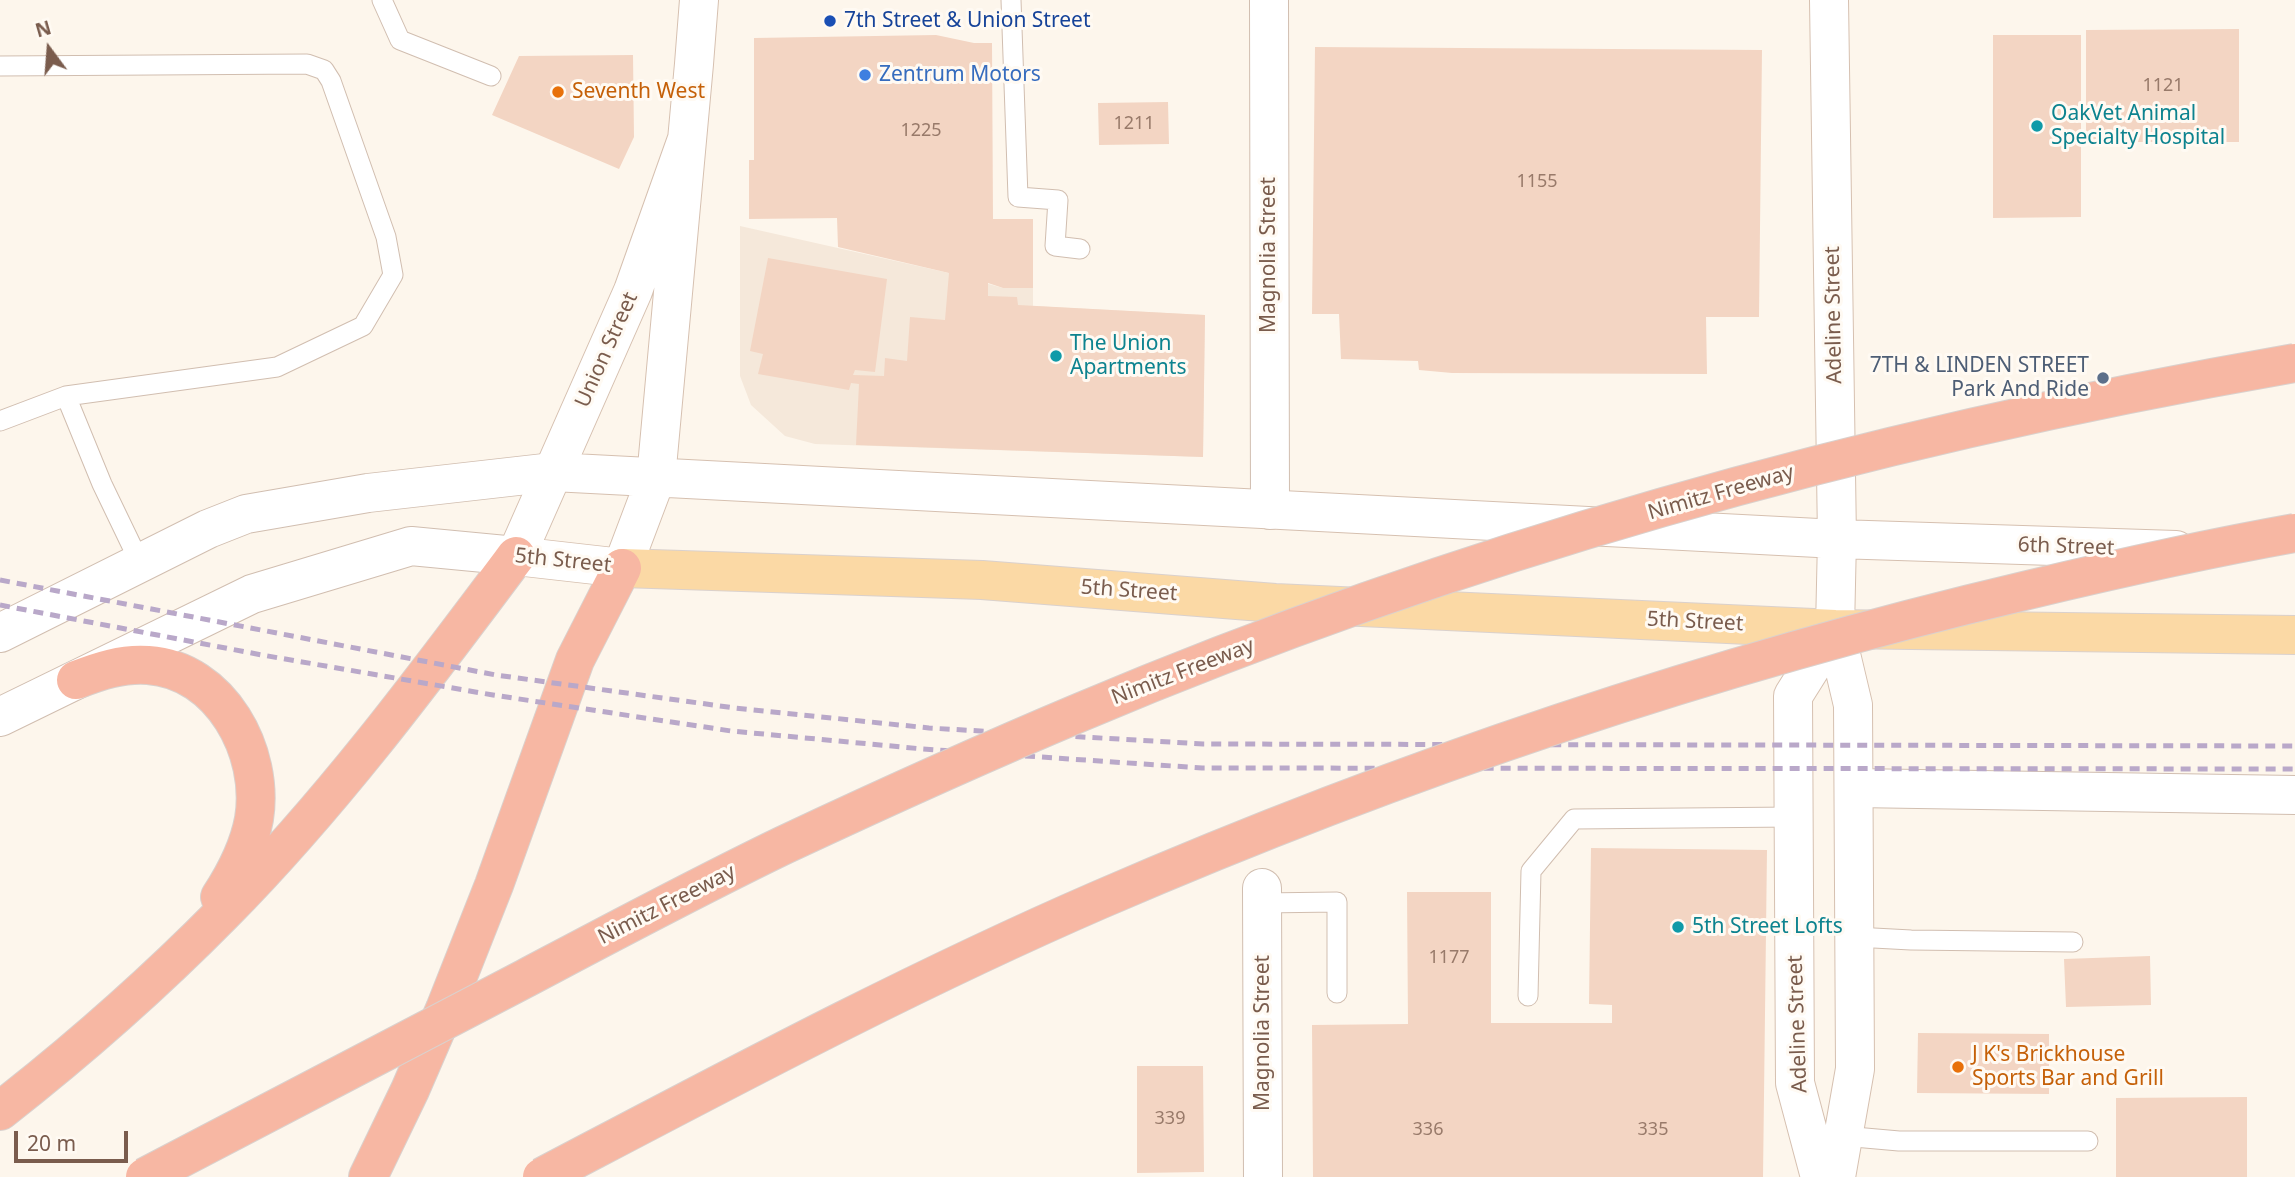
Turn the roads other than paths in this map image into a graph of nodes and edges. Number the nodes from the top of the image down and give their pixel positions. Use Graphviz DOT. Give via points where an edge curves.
graph roads {
  1 [pos="382,0"];
  2 [pos="699,0"];
  3 [pos="1011,0"];
  4 [pos="1269,0"];
  5 [pos="1829,0"];
  6 [pos="0,66"];
  7 [pos="491,76"];
  8 [pos="687,139"];
  9 [pos="1080,249"];
  10 [pos="2295,363"];
  11 [pos="66,396"];
  12 [pos="0,421"];
  13 [pos="553,472"];
  14 [pos="656,478"];
  15 [pos="1270,510"];
  16 [pos="2295,533"];
  17 [pos="1837,540"];
  18 [pos="2295,553"];
  19 [pos="516,556"];
  20 [pos="140,563"];
  21 [pos="622,568"];
  22 [pos="1835,629"];
  23 [pos="0,632"];
  24 [pos="2295,635"];
  25 [pos="76,680"];
  26 [pos="0,718"];
  27 [pos="1854,788"];
  28 [pos="2295,795"];
  29 [pos="1794,817"];
  30 [pos="1262,896"];
  31 [pos="1855,937"];
  32 [pos="2073,942"];
  33 [pos="163,971"];
  34 [pos="1337,993"];
  35 [pos="1528,996"];
  36 [pos="0,1111"];
  37 [pos="1843,1136"];
  38 [pos="2088,1141"];
  39 [pos="145,1177"];
  40 [pos="368,1177"];
  41 [pos="542,1177"];
  42 [pos="1263,1177"];
  43 [pos="1820,1177"];
  44 [pos="1836,1177"];
  1 -- 7 [label="lane" via="400,40"];
  2 -- 8 [label="main road, Union Street"];
  3 -- 9 [label="lane" via="1018,197 1058,200 1055,247"];
  4 -- 15 [label="main road, Magnolia Street"];
  5 -- 17 [label="main road, Adeline Street"];
  6 -- 11 [label="lane" via="307,64 324,70 386,237 393,275 363,326 277,366"];
  8 -- 13 [label="main road, Union Street" via="633,292"];
  8 -- 14 [label="main road, Union Street"];
  10 -- 39 [label="highway, Nimitz Freeway, bridge" via="2100,399 1776,477 1536,546 1315,621 1096,706 781,847"];
  11 -- 12 [label="lane"];
  11 -- 20 [label="lane"];
  13 -- 14 [label="main road"];
  13 -- 19 [label="main road, Union Street"];
  13 -- 20 [label="main road" via="246,514"];
  14 -- 15 [label="main road"];
  14 -- 21 [label="main road, Union Street"];
  15 -- 17 [label="main road"];
  16 -- 41 [label="highway, bridge" via="1881,626 1640,698 1404,779 1097,901 962,963"];
  17 -- 18 [label="main road, 6th Street"];
  17 -- 22 [label="main road, Adeline Street"];
  19 -- 21 [label="main road, 5th Street"];
  19 -- 25 [label="main road, 5th Street" via="411,546 252,594"];
  19 -- 33 [label="highway" via="293,838"];
  20 -- 23 [label="main road"];
  21 -- 22 [label="main road, 5th Street" via="982,580 1275,603"];
  21 -- 40 [label="highway" via="575,660 445,1009"];
  22 -- 24 [label="main road, 5th Street"];
  22 -- 27 [label="main road, Adeline Street" via="1853,705"];
  22 -- 29 [label="main road, Adeline Street" via="1793,696"];
  25 -- 26 [label="main road, 5th Street"];
  25 -- 33 [label="highway" via="132,664 183,673 225,706 247,749 255,795 248,841 209,914"];
  27 -- 28 [label="main road"];
  27 -- 31 [label="main road, Adeline Street"];
  29 -- 35 [label="lane" via="1574,819 1531,872"];
  29 -- 43 [label="main road, Adeline Street" via="1795,1083"];
  30 -- 34 [label="lane" via="1337,902"];
  30 -- 42 [label="main road, Magnolia Street"];
  31 -- 32 [label="lane"];
  31 -- 37 [label="main road, Adeline Street" via="1855,1069"];
  33 -- 36 [label="highway"];
  37 -- 38 [label="lane" via="1899,1141"];
  37 -- 44 [label="main road, Adeline Street"];
}
